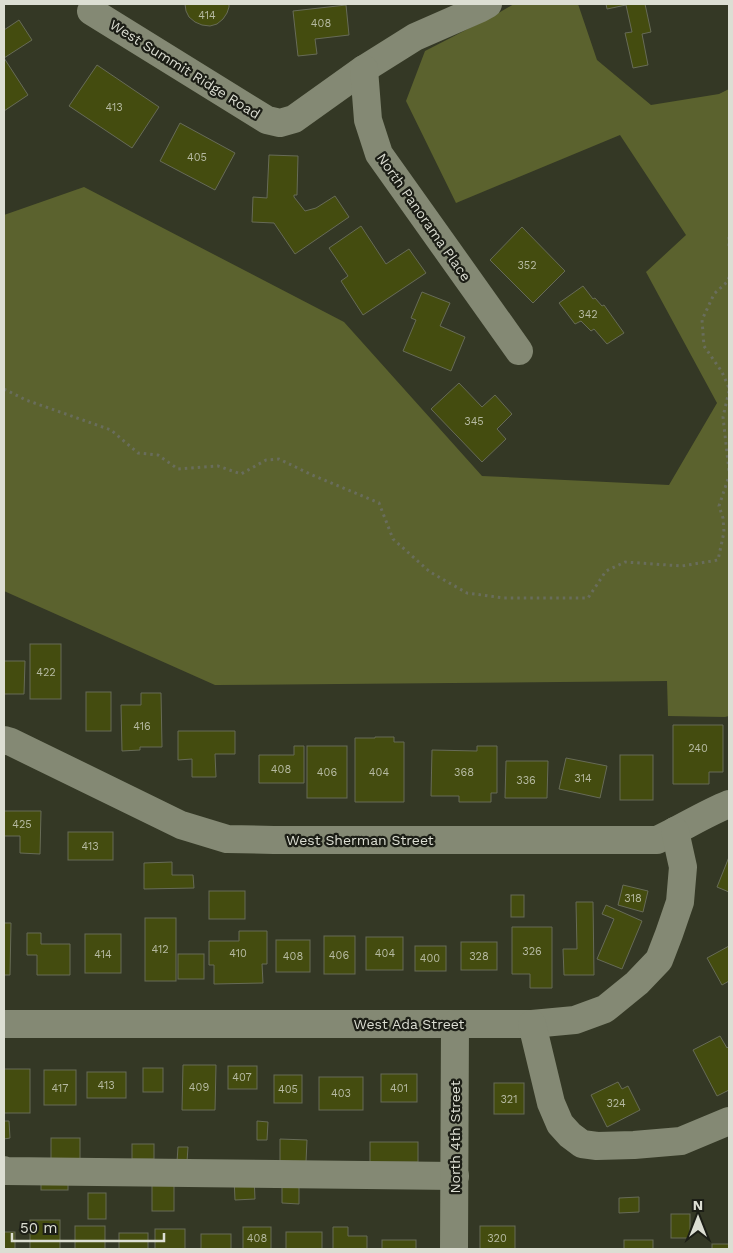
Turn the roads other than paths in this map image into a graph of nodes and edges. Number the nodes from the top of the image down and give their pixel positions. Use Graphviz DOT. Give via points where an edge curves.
graph roads {
  1 [pos="488,4"];
  2 [pos="91,11"];
  3 [pos="364,69"];
  4 [pos="519,351"];
  5 [pos="4,740"];
  6 [pos="729,804"];
  7 [pos="675,832"];
  8 [pos="4,1024"];
  9 [pos="455,1024"];
  10 [pos="532,1024"];
  11 [pos="729,1121"];
  12 [pos="4,1170"];
  13 [pos="455,1176"];
  14 [pos="454,1249"];
  1 -- 3 [label="street, West Summit Ridge Road" via="416,37"];
  2 -- 3 [label="street, West Summit Ridge Road" via="267,120 280,123 294,118"];
  3 -- 4 [label="street, North Panorama Place" via="368,120 379,154"];
  5 -- 7 [label="street, West Sherman Street" via="181,825 227,839 657,840"];
  6 -- 7 [label="street, West Sherman Street"];
  7 -- 10 [label="street, West Ada Street" via="683,867 680,902 659,960 606,1009 575,1020"];
  8 -- 9 [label="street, West Ada Street"];
  9 -- 10 [label="street, West Ada Street"];
  9 -- 13 [label="street, North 4th Street"];
  10 -- 11 [label="street" via="551,1103 560,1124 582,1144 634,1145 681,1140"];
  12 -- 13 [label="street"];
  13 -- 14 [label="street, North 4th Street"];
}
